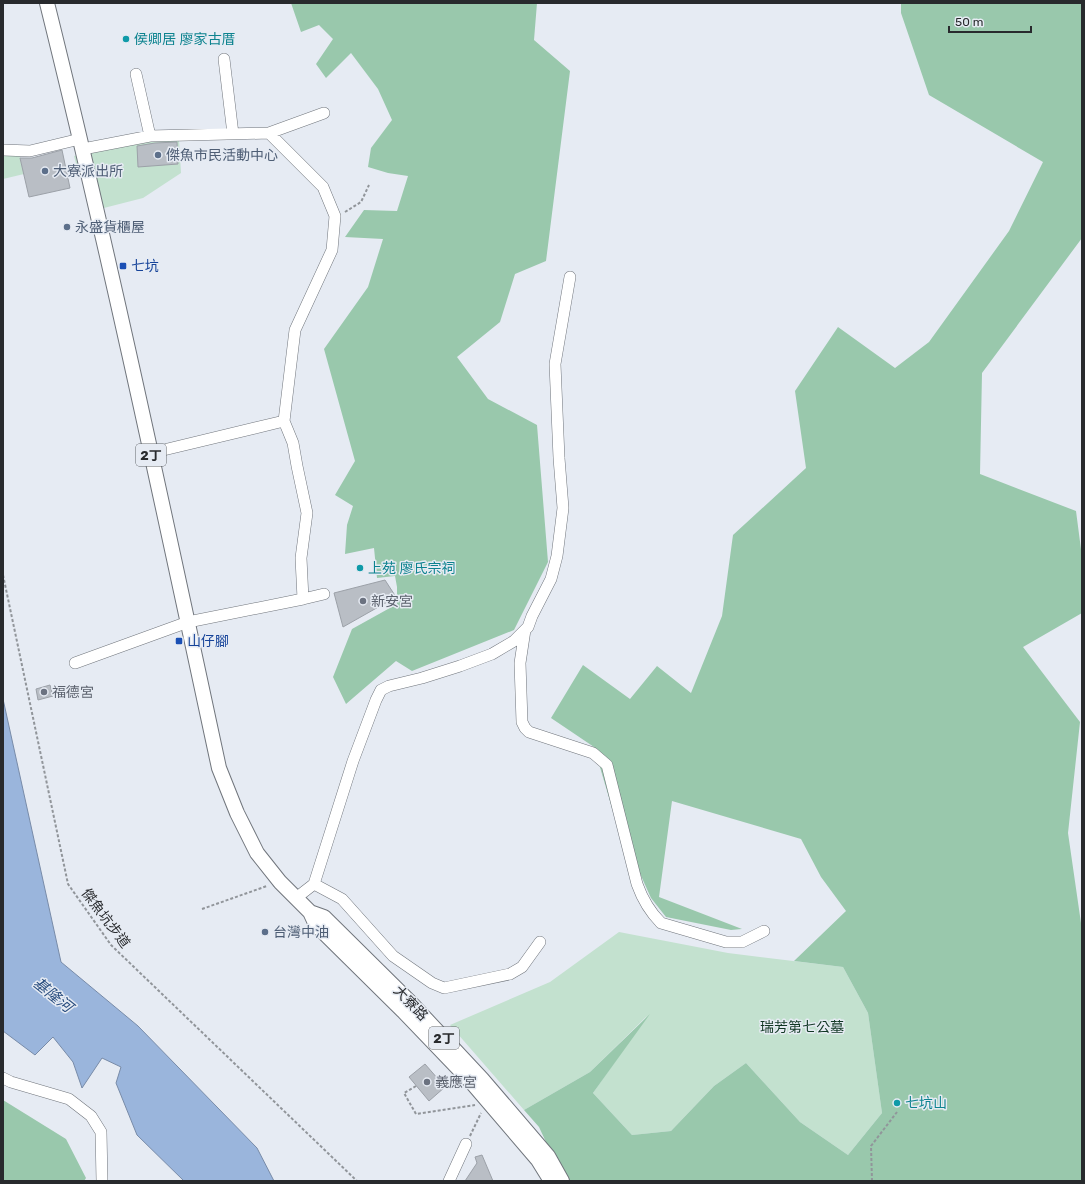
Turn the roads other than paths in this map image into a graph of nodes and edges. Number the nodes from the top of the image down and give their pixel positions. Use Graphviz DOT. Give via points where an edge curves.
graph roads {
  1 [pos="47,3"];
  2 [pos="224,59"];
  3 [pos="136,74"];
  4 [pos="324,112"];
  5 [pos="269,133"];
  6 [pos="233,134"];
  7 [pos="150,136"];
  8 [pos="82,144"];
  9 [pos="3,150"];
  10 [pos="570,277"];
  11 [pos="284,421"];
  12 [pos="151,453"];
  13 [pos="324,594"];
  14 [pos="303,599"];
  15 [pos="188,622"];
  16 [pos="525,630"];
  17 [pos="74,663"];
  18 [pos="314,884"];
  19 [pos="289,891"];
  20 [pos="310,912"];
  21 [pos="764,931"];
  22 [pos="540,942"];
  23 [pos="3,1078"];
  24 [pos="466,1144"];
  25 [pos="102,1181"];
  26 [pos="449,1181"];
  27 [pos="551,1181"];
  28 [pos="562,1181"];
  1 -- 8 [label="main road, 2丁"];
  2 -- 6 [label="street"];
  3 -- 7 [label="street"];
  4 -- 5 [label="street"];
  5 -- 6 [label="street"];
  5 -- 11 [label="street" via="323,188 335,216 332,250 295,330"];
  6 -- 7 [label="street"];
  7 -- 8 [label="street"];
  8 -- 9 [label="street" via="30,151"];
  8 -- 12 [label="main road, 2丁"];
  10 -- 16 [label="street" via="555,364 558,458 563,508 559,542 551,580"];
  11 -- 12 [label="street"];
  11 -- 14 [label="street" via="293,443 308,513 301,558"];
  12 -- 15 [label="main road, 2丁"];
  13 -- 14 [label="street"];
  14 -- 15 [label="street"];
  15 -- 17 [label="street"];
  15 -- 19 [label="main road, 2丁" via="219,768 237,814 257,853"];
  16 -- 18 [label="street" via="492,654 382,690 353,761"];
  16 -- 21 [label="street" via="520,663 522,722 529,732 593,753 607,764 637,884 641,896 655,917 661,923 726,942 742,942"];
  18 -- 19 [label="street"];
  18 -- 22 [label="street" via="342,899 393,956 432,984 444,988 510,974 522,966"];
  19 -- 20 [label="main road, 大寮路 / 2丁"];
  20 -- 27 [label="main road, 大寮路 / 2丁" via="316,925 473,1084 538,1160"];
  20 -- 28 [label="main road, 大寮路 / 2丁" via="324,917 460,1055 548,1156"];
  23 -- 25 [label="street" via="69,1098 91,1116 101,1132"];
  24 -- 26 [label="street"];
}
